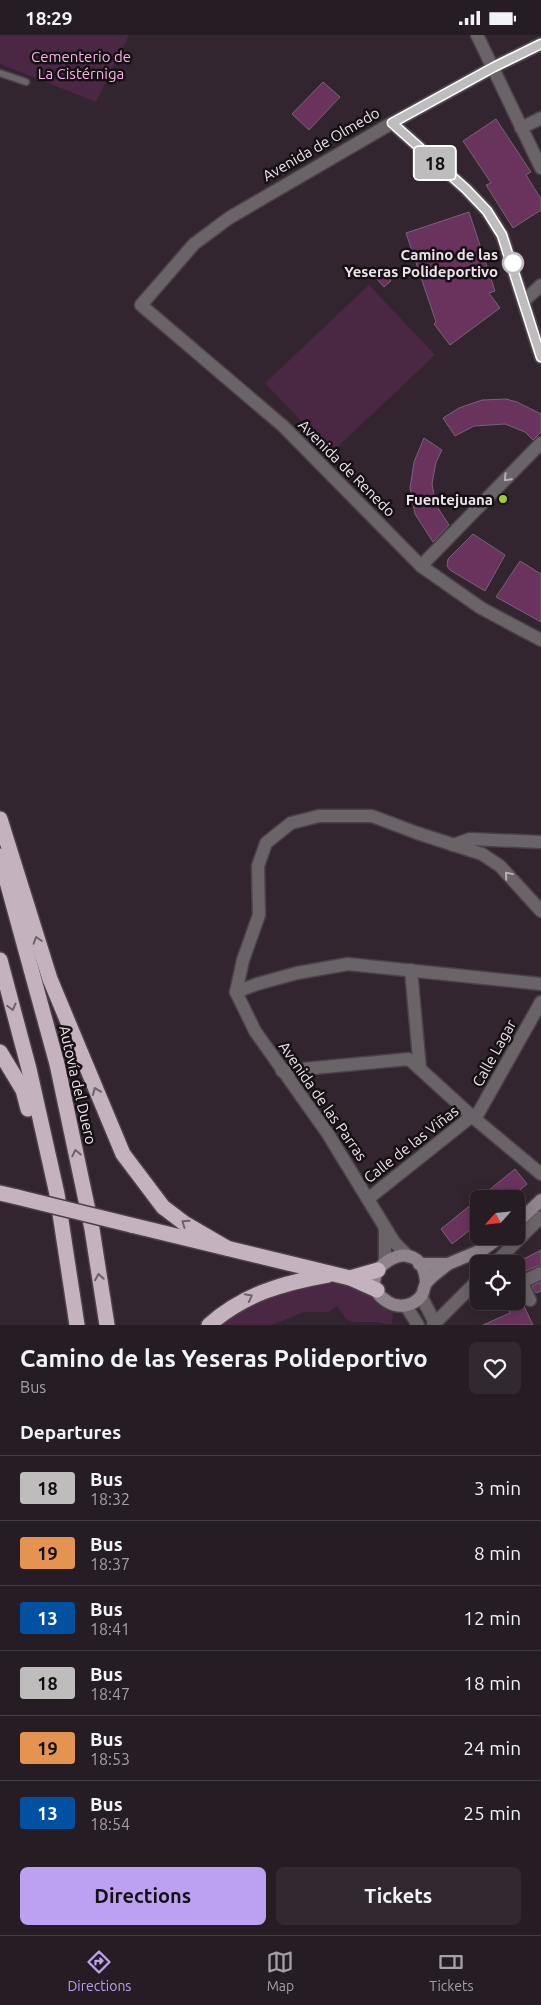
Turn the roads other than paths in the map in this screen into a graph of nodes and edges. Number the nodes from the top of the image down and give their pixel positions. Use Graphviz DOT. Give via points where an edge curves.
graph roads {
  1 [pos="477,35"];
  2 [pos="541,43"];
  3 [pos="494,67"];
  4 [pos="0,73"];
  5 [pos="26,82"];
  6 [pos="541,118"];
  7 [pos="392,123"];
  8 [pos="521,128"];
  9 [pos="541,168"];
  10 [pos="541,285"];
  11 [pos="524,301"];
  12 [pos="141,305"];
  13 [pos="541,357"];
  14 [pos="541,443"];
  15 [pos="421,566"];
  16 [pos="541,640"];
  17 [pos="0,819"];
  18 [pos="541,843"];
  19 [pos="453,845"];
  20 [pos="0,857"];
  21 [pos="541,911"];
  22 [pos="0,960"];
  23 [pos="411,970"];
  24 [pos="541,984"];
  25 [pos="236,992"];
  26 [pos="541,1002"];
  27 [pos="0,1052"];
  28 [pos="420,1069"];
  29 [pos="282,1071"];
  30 [pos="474,1118"];
  31 [pos="541,1175"];
  32 [pos="0,1193"];
  33 [pos="369,1198"];
  34 [pos="541,1199"];
  35 [pos="525,1215"];
  36 [pos="541,1217"];
  37 [pos="385,1228"];
  38 [pos="490,1245"];
  39 [pos="227,1248"];
  40 [pos="511,1255"];
  41 [pos="414,1260"];
  42 [pos="448,1264"];
  43 [pos="381,1265"];
  44 [pos="541,1273"];
  45 [pos="333,1274"];
  46 [pos="525,1275"];
  47 [pos="350,1278"];
  48 [pos="426,1283"];
  49 [pos="470,1288"];
  50 [pos="525,1289"];
  51 [pos="377,1290"];
  52 [pos="421,1296"];
  53 [pos="530,1300"];
  54 [pos="406,1306"];
  55 [pos="435,1324"];
  56 [pos="69,1325"];
  57 [pos="77,1325"];
  58 [pos="107,1325"];
  59 [pos="209,1325"];
  60 [pos="418,1325"];
  1 -- 3 [label="street"];
  2 -- 3 [label="street, Avenida de Olmedo"];
  3 -- 7 [label="street, Avenida de Olmedo"];
  3 -- 8 [label="street"];
  4 -- 5 [label="lane"];
  6 -- 8 [label="street"];
  7 -- 11 [label="street" via="487,211 502,235"];
  7 -- 12 [label="street, Avenida de Olmedo" via="229,218 194,244"];
  8 -- 9 [label="street"];
  10 -- 11 [label="street"];
  11 -- 13 [label="street"];
  12 -- 15 [label="street, Avenida de Renedo" via="282,426"];
  14 -- 15 [label="street, one-way"];
  15 -- 16 [label="street, Avenida de Renedo" via="481,607"];
  39 -- 17 [label="highway, one-way" via="163,1207 123,1154 50,979"];
  18 -- 19 [label="street" via="470,839"];
  21 -- 19 [label="street, one-way" via="492,858"];
  19 -- 25 [label="street" via="372,816 319,816 291,823 266,843 258,866 259,915 243,959"];
  58 -- 20 [label="highway, Autovía del Duero, one-way" via="92,1229 57,1065"];
  22 -- 57 [label="highway, one-way" via="57,1194"];
  23 -- 24 [label="street"];
  23 -- 25 [label="street" via="348,965 297,973"];
  23 -- 28 [label="street"];
  25 -- 29 [label="street, Avenida de las Parras" via="255,1031"];
  26 -- 30 [label="street, Calle Lagar"];
  27 -- 56 [label="highway" via="23,1090 32,1119"];
  28 -- 29 [label="street" via="409,1059"];
  28 -- 30 [label="street"];
  29 -- 33 [label="street, Avenida de las Parras"];
  30 -- 31 [label="street"];
  30 -- 33 [label="street, Calle de las Viñas"];
  32 -- 39 [label="highway, bridge"];
  33 -- 37 [label="street, Avenida de las Parras"];
  34 -- 35 [label="street"];
  36 -- 40 [label="street"];
  37 -- 41 [label="street, Avenida de las Parras" via="394,1242"];
  37 -- 43 [label="street, Avenida de las Parras"];
  38 -- 42 [label="street"];
  39 -- 45 [label="highway"];
  41 -- 42 [label="street"];
  41 -- 43 [label="street" via="400,1255"];
  41 -- 48 [label="street" via="426,1276"];
  42 -- 48 [label="street"];
  43 -- 47 [label="highway"];
  43 -- 51 [label="street" via="376,1277"];
  44 -- 46 [label="street"];
  45 -- 47 [label="highway"];
  59 -- 45 [label="highway, one-way" via="256,1293"];
  47 -- 51 [label="highway"];
  48 -- 52 [label="street"];
  49 -- 55 [label="street"];
  50 -- 53 [label="street"];
  51 -- 54 [label="street" via="388,1303"];
  52 -- 54 [label="street"];
  52 -- 55 [label="street"];
  54 -- 60 [label="street"];
}
